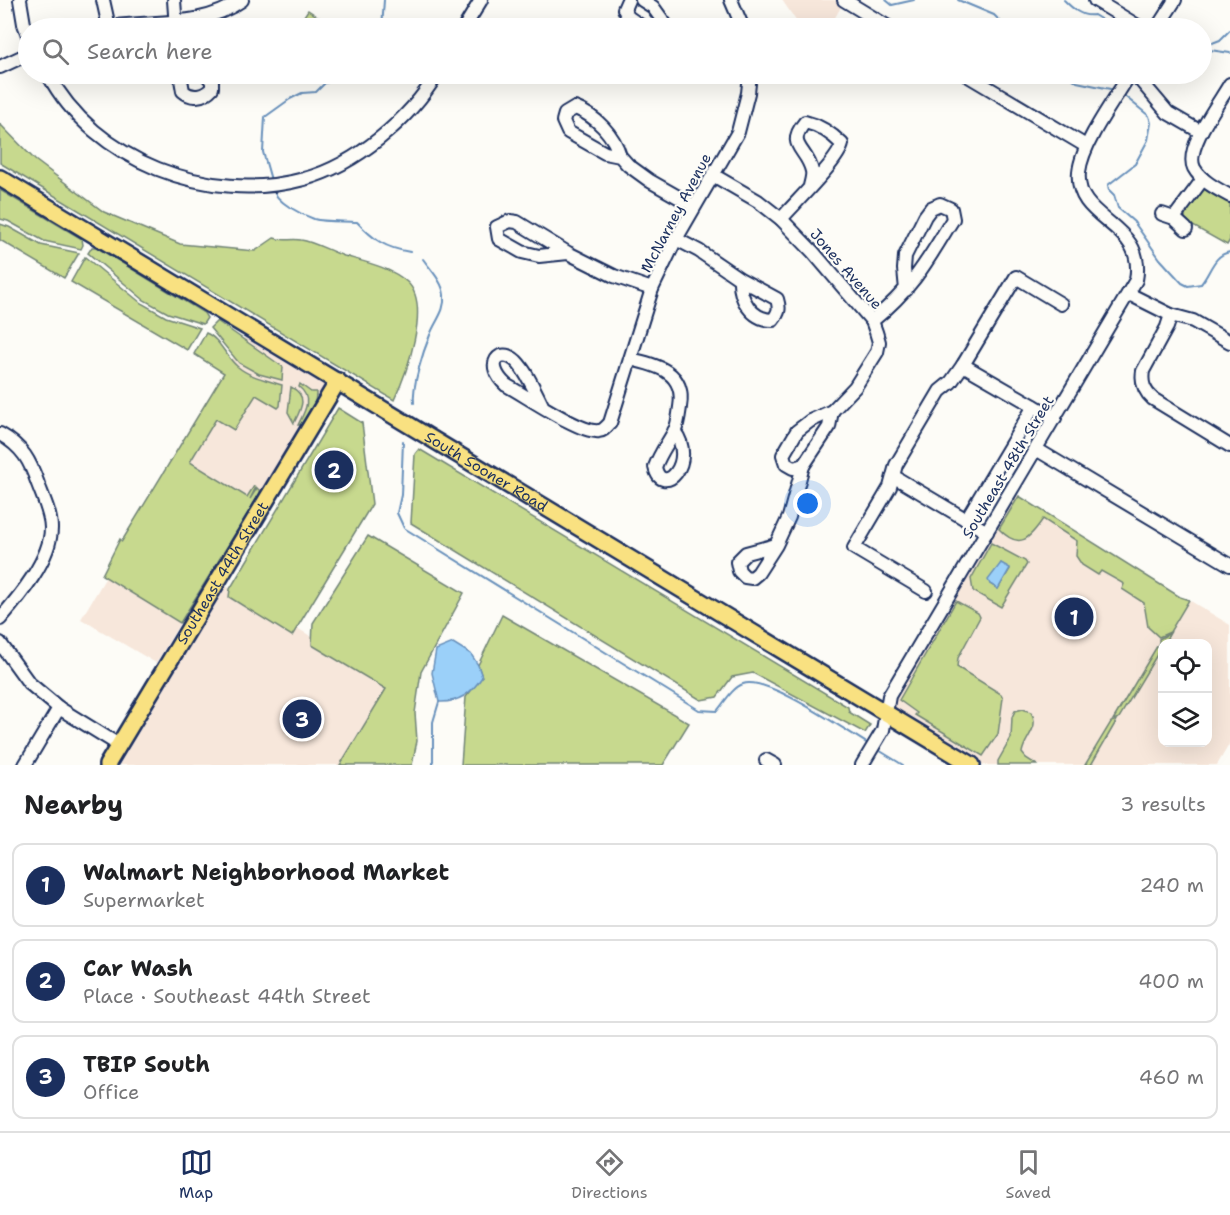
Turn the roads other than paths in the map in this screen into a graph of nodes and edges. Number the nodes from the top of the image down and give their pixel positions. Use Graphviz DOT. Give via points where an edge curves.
graph roads {
  1 [pos="20,0"];
  2 [pos="103,0"];
  3 [pos="174,0"];
  4 [pos="242,0"];
  5 [pos="481,0"];
  6 [pos="628,0"];
  7 [pos="642,0"];
  8 [pos="730,0"];
  9 [pos="844,0"];
  10 [pos="1095,0"];
  11 [pos="1175,0"];
  12 [pos="23,18"];
  13 [pos="104,18"];
  14 [pos="175,18"];
  15 [pos="203,18"];
  16 [pos="470,18"];
  17 [pos="629,18"];
  18 [pos="662,18"];
  19 [pos="738,18"];
  20 [pos="874,18"];
  21 [pos="1125,18"];
  22 [pos="1163,18"];
  23 [pos="18,59"];
  24 [pos="0,67"];
  25 [pos="53,84"];
  26 [pos="182,84"];
  27 [pos="212,84"];
  28 [pos="430,84"];
  29 [pos="749,84"];
  30 [pos="982,84"];
  31 [pos="1124,84"];
  32 [pos="1143,84"];
  33 [pos="1228,92"];
  34 [pos="1201,132"];
  35 [pos="1086,146"];
  36 [pos="620,156"];
  37 [pos="712,175"];
  38 [pos="0,178"];
  39 [pos="1203,179"];
  40 [pos="810,186"];
  41 [pos="1230,196"];
  42 [pos="694,206"];
  43 [pos="781,219"];
  44 [pos="1186,229"];
  45 [pos="676,239"];
  46 [pos="568,253"];
  47 [pos="740,279"];
  48 [pos="652,289"];
  49 [pos="906,290"];
  50 [pos="1129,294"];
  51 [pos="1061,304"];
  52 [pos="1171,315"];
  53 [pos="872,321"];
  54 [pos="1230,342"];
  55 [pos="630,359"];
  56 [pos="963,365"];
  57 [pos="338,381"];
  58 [pos="542,405"];
  59 [pos="1034,406"];
  60 [pos="832,411"];
  61 [pos="1055,418"];
  62 [pos="674,430"];
  63 [pos="0,434"];
  64 [pos="1230,446"];
  65 [pos="1036,449"];
  66 [pos="803,466"];
  67 [pos="893,476"];
  68 [pos="966,520"];
  69 [pos="987,532"];
  70 [pos="777,545"];
  71 [pos="1230,565"];
  72 [pos="926,591"];
  73 [pos="0,620"];
  74 [pos="0,643"];
  75 [pos="59,708"];
  76 [pos="886,713"];
  77 [pos="119,745"];
  78 [pos="864,760"];
  79 [pos="25,765"];
  80 [pos="107,765"];
  81 [pos="972,765"];
  1 -- 12 [label="street"];
  2 -- 13 [label="street"];
  3 -- 14 [label="street"];
  4 -- 15 [label="street"];
  5 -- 16 [label="street"];
  6 -- 17 [label="street" via="624,9"];
  7 -- 18 [label="street"];
  8 -- 19 [label="street"];
  9 -- 20 [label="street"];
  10 -- 21 [label="street"];
  11 -- 22 [label="street"];
  23 -- 24 [label="street"];
  25 -- 28 [label="street" via="72,110 117,149 166,172 208,184 268,185 305,179 345,162 408,113"];
  26 -- 27 [label="street" via="190,96 205,95"];
  29 -- 37 [label="street, McNarney Avenue" via="738,132"];
  30 -- 35 [label="street"];
  31 -- 35 [label="street"];
  32 -- 34 [label="street" via="1168,113"];
  33 -- 34 [label="street"];
  34 -- 39 [label="street" via="1192,152 1192,164"];
  35 -- 50 [label="street, Southeast 48th Street" via="1078,185 1085,200 1124,234 1134,249 1138,266"];
  36 -- 36 [label="street" via="605,153 568,132 563,121 565,114 575,108 601,124"];
  36 -- 42 [label="street" via="650,181"];
  37 -- 42 [label="street, McNarney Avenue"];
  37 -- 43 [label="street, Jones Avenue"];
  38 -- 57 [label="main road, South Sooner Road"];
  39 -- 41 [label="street"];
  39 -- 44 [label="street" via="1168,216"];
  40 -- 40 [label="street" via="842,144 805,122 795,139 812,172"];
  40 -- 43 [label="street"];
  42 -- 45 [label="street, McNarney Avenue"];
  43 -- 53 [label="street, Jones Avenue"];
  45 -- 47 [label="street"];
  45 -- 48 [label="street, McNarney Avenue"];
  46 -- 46 [label="street" via="539,256 522,252 503,243 497,227 517,222"];
  46 -- 48 [label="street" via="614,276"];
  48 -- 55 [label="street, McNarney Avenue"];
  49 -- 49 [label="street" via="953,219 951,209 940,204 925,216 905,256"];
  49 -- 53 [label="street"];
  50 -- 52 [label="street"];
  50 -- 61 [label="street, Southeast 48th Street"];
  51 -- 56 [label="street" via="1016,277"];
  52 -- 54 [label="street" via="1193,321"];
  52 -- 64 [label="street" via="1146,364 1142,378 1146,392"];
  53 -- 60 [label="street, Jones Avenue" via="879,342 877,352 855,387"];
  55 -- 58 [label="street, McNarney Avenue" via="610,423 600,431 576,427"];
  55 -- 62 [label="street" via="658,366 676,381 681,401"];
  56 -- 59 [label="street"];
  56 -- 67 [label="street" via="940,391"];
  57 -- 76 [label="main road, South Sooner Road"];
  57 -- 77 [label="main road, Southeast 44th Street"];
  59 -- 61 [label="street"];
  59 -- 68 [label="street"];
  60 -- 66 [label="street" via="829,428"];
  60 -- 66 [label="street, Jones Avenue" via="810,421 789,443 783,455 786,464 793,468"];
  61 -- 65 [label="street, Southeast 48th Street"];
  63 -- 73 [label="street" via="30,462 51,527 39,566"];
  65 -- 69 [label="street, Southeast 48th Street"];
  65 -- 71 [label="street"];
  66 -- 70 [label="street"];
  67 -- 68 [label="street"];
  67 -- 72 [label="street" via="854,548"];
  68 -- 69 [label="street"];
  69 -- 76 [label="street, Southeast 48th Street" via="889,696"];
  74 -- 75 [label="street" via="28,683"];
  75 -- 77 [label="street"];
  75 -- 79 [label="street"];
  76 -- 78 [label="street, Southeast 48th Street" via="883,730"];
  76 -- 81 [label="main road, South Sooner Road"];
  77 -- 80 [label="main road, Southeast 44th Street"];
}
